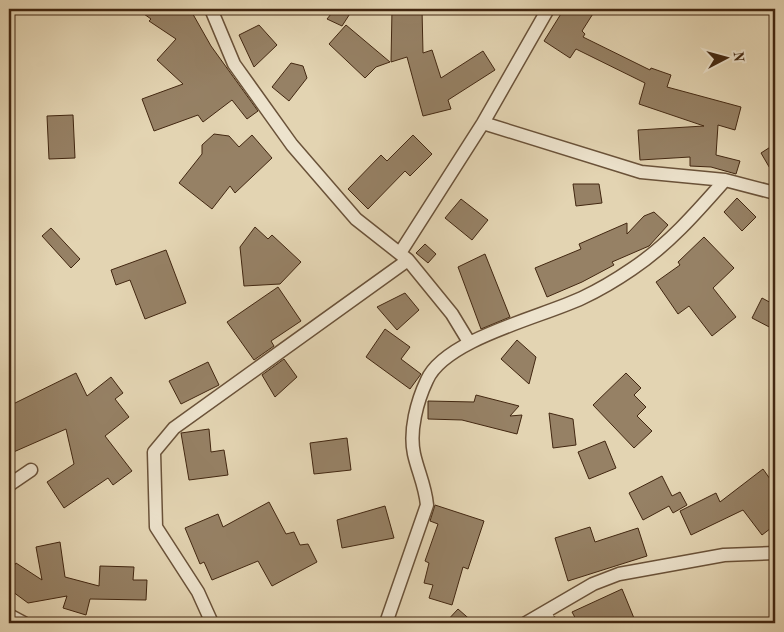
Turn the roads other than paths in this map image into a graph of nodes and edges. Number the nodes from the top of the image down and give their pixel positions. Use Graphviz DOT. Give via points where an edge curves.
graph roads {
  1 [pos="211,9"];
  2 [pos="548,9"];
  3 [pos="483,123"];
  4 [pos="725,180"];
  5 [pos="775,193"];
  6 [pos="404,256"];
  7 [pos="469,342"];
  8 [pos="31,470"];
  9 [pos="9,485"];
  10 [pos="775,553"];
  11 [pos="9,615"];
  12 [pos="548,618"];
  13 [pos="24,623"];
  14 [pos="212,623"];
  15 [pos="386,623"];
  16 [pos="526,623"];
  1 -- 6 [label="street" via="234,64 292,145 356,219"];
  2 -- 3 [label="street"];
  3 -- 4 [label="street" via="641,172"];
  3 -- 6 [label="street"];
  4 -- 5 [label="street"];
  4 -- 7 [label="street" via="679,232 630,270 582,298"];
  6 -- 7 [label="street" via="452,314"];
  6 -- 14 [label="street" via="174,428 154,452 156,527 198,592"];
  7 -- 15 [label="street" via="443,359 427,378 414,417 414,452 426,487 427,505"];
  8 -- 9 [label="street"];
  10 -- 12 [label="street" via="724,555 619,574 593,584"];
  11 -- 13 [label="street"];
  12 -- 16 [label="street"];
}
